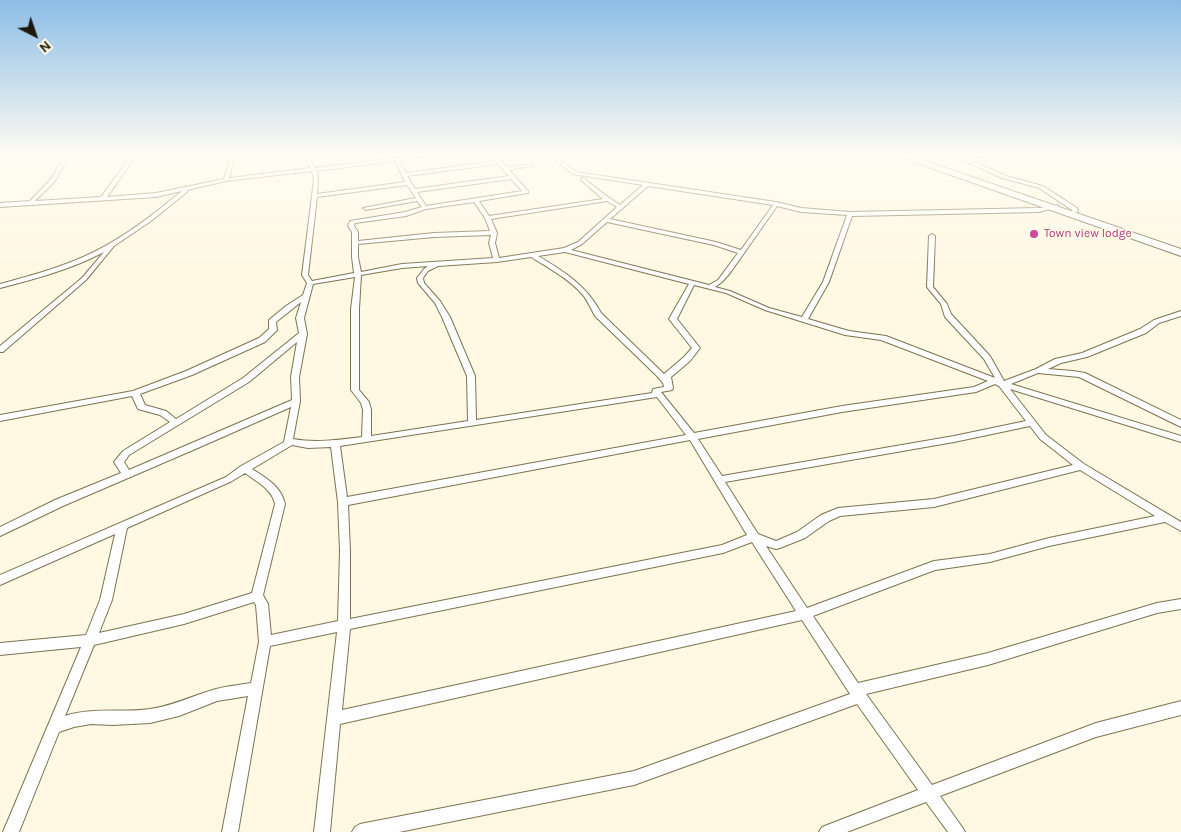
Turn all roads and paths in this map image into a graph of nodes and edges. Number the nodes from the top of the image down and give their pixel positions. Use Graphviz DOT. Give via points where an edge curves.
graph roads {
  1 [pos="38,195"];
  2 [pos="105,195"];
  3 [pos="157,195"];
  4 [pos="181,195"];
  5 [pos="323,195"];
  6 [pos="416,195"];
  7 [pos="510,195"];
  8 [pos="602,195"];
  9 [pos="635,195"];
  10 [pos="713,195"];
  11 [pos="1017,195"];
  12 [pos="1020,195"];
  13 [pos="1053,195"];
  14 [pos="315,196"];
  15 [pos="103,198"];
  16 [pos="418,199"];
  17 [pos="606,200"];
  18 [pos="32,201"];
  19 [pos="476,201"];
  20 [pos="0,204"];
  21 [pos="776,204"];
  22 [pos="621,207"];
  23 [pos="1054,207"];
  24 [pos="366,208"];
  25 [pos="425,208"];
  26 [pos="1076,212"];
  27 [pos="850,214"];
  28 [pos="488,218"];
  29 [pos="606,220"];
  30 [pos="494,233"];
  31 [pos="932,236"];
  32 [pos="114,243"];
  33 [pos="355,243"];
  34 [pos="1181,248"];
  35 [pos="565,250"];
  36 [pos="741,252"];
  37 [pos="1181,253"];
  38 [pos="532,255"];
  39 [pos="498,260"];
  40 [pos="438,264"];
  41 [pos="358,275"];
  42 [pos="694,282"];
  43 [pos="310,283"];
  44 [pos="0,286"];
  45 [pos="710,287"];
  46 [pos="308,296"];
  47 [pos="1181,313"];
  48 [pos="804,319"];
  49 [pos="303,334"];
  50 [pos="0,350"];
  51 [pos="1037,371"];
  52 [pos="999,382"];
  53 [pos="669,388"];
  54 [pos="656,391"];
  55 [pos="135,393"];
  56 [pos="296,401"];
  57 [pos="0,418"];
  58 [pos="175,422"];
  59 [pos="472,422"];
  60 [pos="1032,424"];
  61 [pos="1181,424"];
  62 [pos="693,438"];
  63 [pos="366,439"];
  64 [pos="1181,439"];
  65 [pos="291,442"];
  66 [pos="335,444"];
  67 [pos="1081,466"];
  68 [pos="244,468"];
  69 [pos="127,475"];
  70 [pos="720,480"];
  71 [pos="343,502"];
  72 [pos="1167,518"];
  73 [pos="1181,527"];
  74 [pos="122,528"];
  75 [pos="0,532"];
  76 [pos="754,537"];
  77 [pos="0,580"];
  78 [pos="257,596"];
  79 [pos="1181,604"];
  80 [pos="805,614"];
  81 [pos="344,626"];
  82 [pos="90,640"];
  83 [pos="265,642"];
  84 [pos="0,648"];
  85 [pos="256,689"];
  86 [pos="857,693"];
  87 [pos="1181,708"];
  88 [pos="332,719"];
  89 [pos="54,727"];
  90 [pos="930,794"];
  91 [pos="11,832"];
  92 [pos="230,832"];
  93 [pos="322,832"];
  94 [pos="360,832"];
  95 [pos="827,832"];
  96 [pos="958,832"];
  1 -- 18 [label="street"];
  2 -- 15 [label="street"];
  3 -- 15 [label="street"];
  4 -- 32 [label="street"];
  5 -- 14 [label="street"];
  6 -- 16 [label="street"];
  7 -- 19 [label="street"];
  8 -- 17 [label="street"];
  9 -- 22 [label="street"];
  10 -- 21 [label="street"];
  11 -- 23 [label="highway"];
  12 -- 23 [label="highway"];
  13 -- 26 [label="street"];
  14 -- 43 [label="street" via="306,275"];
  15 -- 18 [label="street"];
  16 -- 24 [label="street"];
  16 -- 25 [label="street"];
  17 -- 22 [label="street"];
  17 -- 28 [label="street"];
  18 -- 20 [label="street"];
  19 -- 25 [label="street"];
  19 -- 28 [label="street"];
  21 -- 27 [label="street" via="801,210"];
  21 -- 36 [label="street"];
  22 -- 29 [label="street"];
  23 -- 26 [label="highway"];
  23 -- 27 [label="street"];
  23 -- 37 [label="highway"];
  25 -- 33 [label="street" via="352,222"];
  26 -- 34 [label="highway"];
  27 -- 48 [label="street" via="826,282"];
  28 -- 30 [label="street"];
  29 -- 35 [label="street" via="580,243"];
  29 -- 36 [label="street"];
  30 -- 33 [label="street"];
  30 -- 39 [label="street" via="492,243"];
  31 -- 52 [label="street" via="930,287 944,304 948,315 987,358"];
  32 -- 44 [label="street" via="84,260"];
  32 -- 50 [label="street" via="84,279"];
  33 -- 41 [label="street"];
  35 -- 38 [label="street"];
  35 -- 42 [label="street"];
  36 -- 45 [label="street" via="728,272"];
  38 -- 39 [label="street"];
  38 -- 53 [label="street" via="577,284 598,314 660,374"];
  39 -- 40 [label="street"];
  40 -- 41 [label="street" via="402,266"];
  40 -- 59 [label="street" via="422,274 421,283 438,302 471,376"];
  41 -- 43 [label="street"];
  41 -- 63 [label="street" via="355,390 367,410"];
  42 -- 45 [label="street"];
  42 -- 53 [label="street" via="673,319 696,348 666,376"];
  43 -- 46 [label="street"];
  45 -- 48 [label="street"];
  46 -- 49 [label="street" via="300,318"];
  46 -- 55 [label="street" via="281,313 272,322 273,330 262,340"];
  47 -- 51 [label="street" via="1159,320 1099,350 1058,361"];
  48 -- 52 [label="street" via="848,333 883,338"];
  49 -- 56 [label="street" via="295,377"];
  49 -- 58 [label="street" via="251,377"];
  51 -- 52 [label="street"];
  51 -- 61 [label="street" via="1082,375"];
  52 -- 60 [label="street"];
  52 -- 62 [label="street" via="976,389 842,409"];
  52 -- 64 [label="street"];
  53 -- 54 [label="street"];
  54 -- 59 [label="street" via="656,394"];
  54 -- 62 [label="street"];
  55 -- 57 [label="street"];
  55 -- 58 [label="street" via="141,407 163,413"];
  56 -- 65 [label="street" via="288,441"];
  56 -- 69 [label="street"];
  58 -- 69 [label="street" via="122,457 119,462"];
  59 -- 63 [label="street"];
  60 -- 67 [label="street" via="1043,437"];
  60 -- 70 [label="street" via="946,442"];
  62 -- 70 [label="street"];
  62 -- 71 [label="street"];
  63 -- 66 [label="street"];
  65 -- 66 [label="street"];
  65 -- 68 [label="street"];
  66 -- 71 [label="street"];
  67 -- 72 [label="street"];
  67 -- 76 [label="street" via="934,503 838,512 801,535 776,545"];
  68 -- 74 [label="street" via="229,479"];
  68 -- 78 [label="street" via="280,496"];
  69 -- 75 [label="street"];
  70 -- 76 [label="street"];
  71 -- 81 [label="street"];
  72 -- 73 [label="street"];
  72 -- 80 [label="street" via="1049,542 990,558 934,566"];
  74 -- 77 [label="street"];
  74 -- 82 [label="street" via="106,600"];
  76 -- 80 [label="street"];
  76 -- 81 [label="street" via="723,549"];
  78 -- 82 [label="street" via="184,619"];
  78 -- 83 [label="street" via="262,604"];
  79 -- 86 [label="street"];
  80 -- 86 [label="street"];
  80 -- 88 [label="street"];
  81 -- 83 [label="street"];
  81 -- 88 [label="street"];
  82 -- 84 [label="street"];
  82 -- 89 [label="street"];
  83 -- 85 [label="street"];
  85 -- 89 [label="street" via="217,695 150,716 91,717"];
  85 -- 92 [label="street"];
  86 -- 90 [label="street"];
  86 -- 94 [label="street" via="634,778"];
  87 -- 90 [label="street" via="1096,730"];
  88 -- 93 [label="street"];
  89 -- 91 [label="street"];
  90 -- 95 [label="street"];
  90 -- 96 [label="street"];
}
